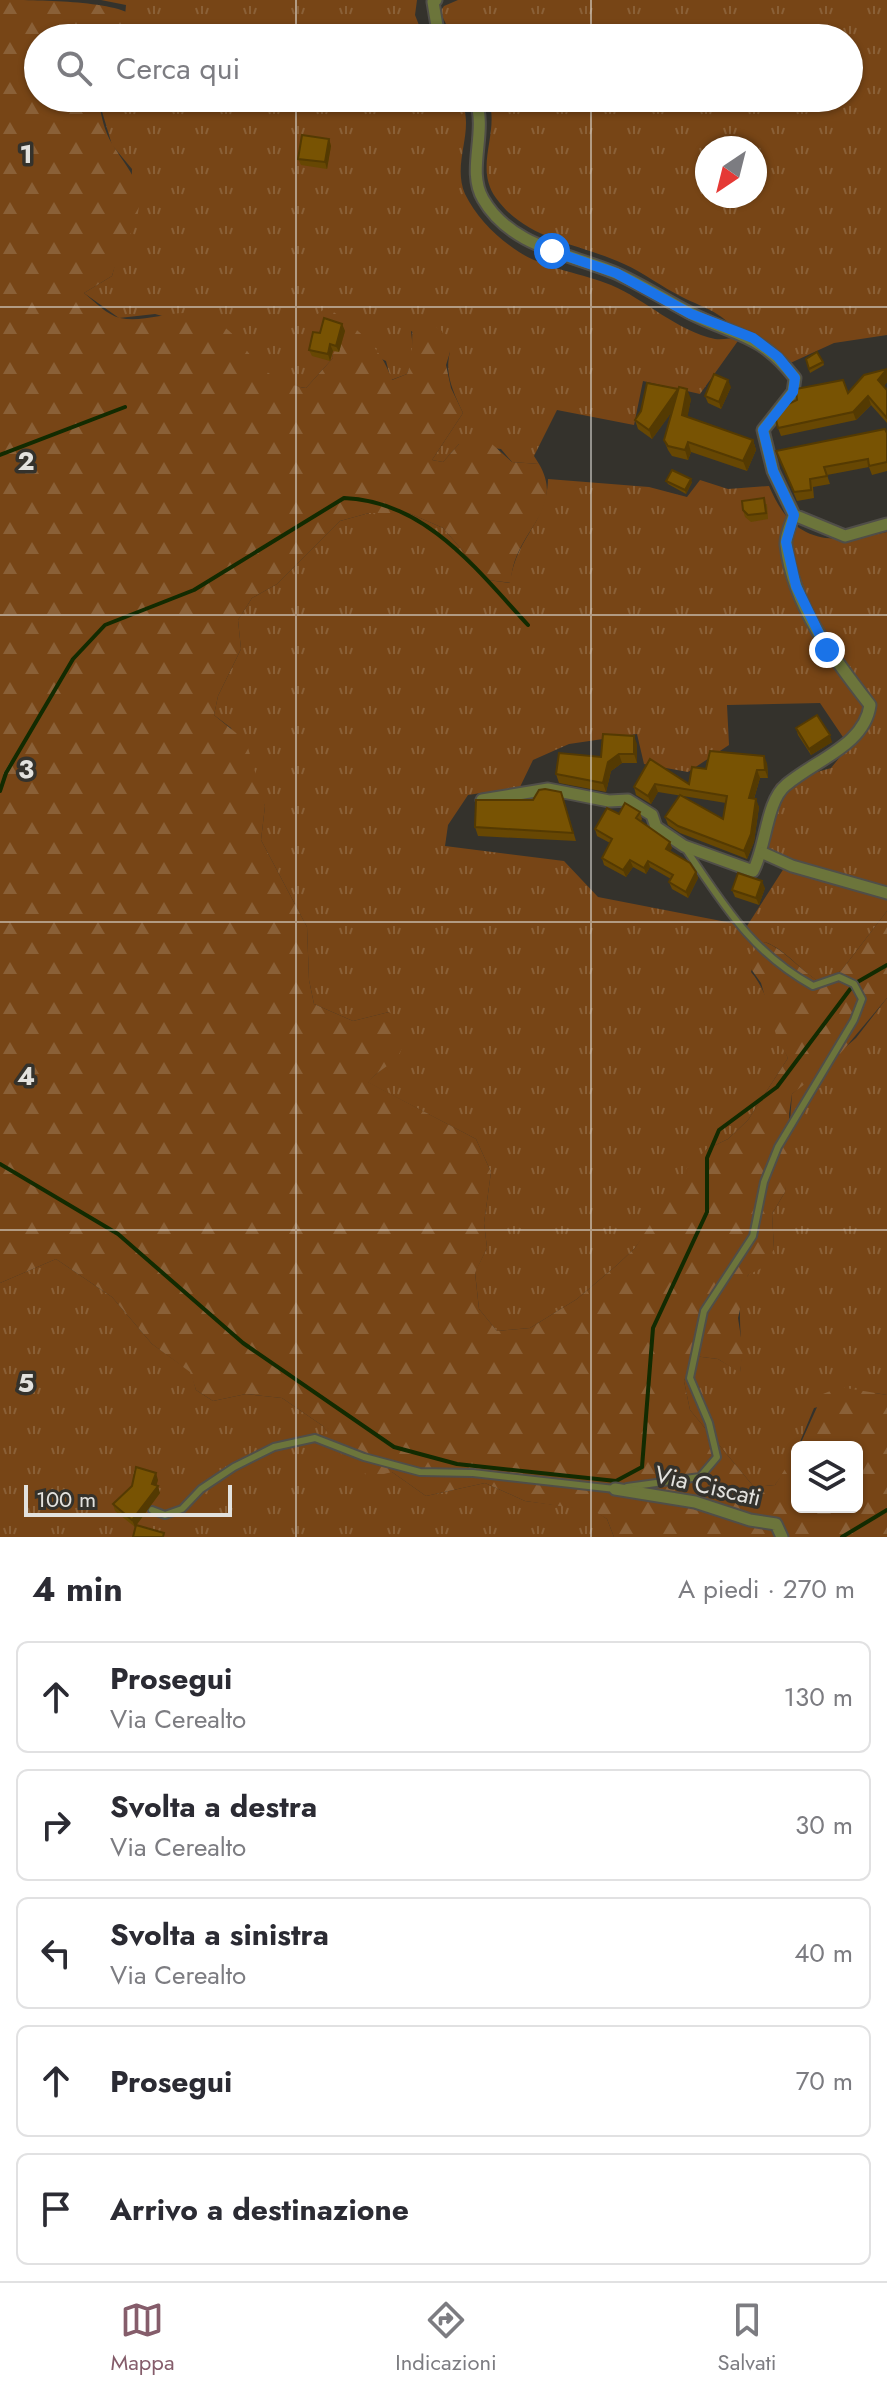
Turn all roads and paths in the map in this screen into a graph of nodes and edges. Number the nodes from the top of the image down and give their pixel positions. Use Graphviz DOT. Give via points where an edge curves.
graph roads {
  1 [pos="436,0"];
  2 [pos="434,24"];
  3 [pos="477,112"];
  4 [pos="794,515"];
  5 [pos="887,524"];
  6 [pos="482,800"];
  7 [pos="684,846"];
  8 [pos="763,853"];
  9 [pos="887,893"];
  10 [pos="615,1489"];
  11 [pos="152,1510"];
  12 [pos="782,1537"];
  1 -- 2 [label="street"];
  3 -- 4 [label="street" via="482,138 475,177 483,200 518,237 616,273 691,314 753,338 795,378 793,392 763,430 773,471"];
  4 -- 5 [label="street" via="845,536"];
  4 -- 8 [label="street" via="786,542 796,586 827,650 870,705 868,722 855,737 783,787 766,826"];
  6 -- 7 [label="street" via="548,789 628,800"];
  7 -- 8 [label="street" via="753,871"];
  7 -- 10 [label="lane" via="741,931 784,970 813,986 839,977 854,984 862,999 778,1147 764,1182 753,1236 704,1311 690,1378 717,1457 700,1477"];
  8 -- 9 [label="street"];
  10 -- 11 [label="lane" via="420,1472 315,1438 274,1447 234,1467 182,1509 165,1515"];
  10 -- 12 [label="street, Via Ciscati" via="695,1502 776,1524"];
}
